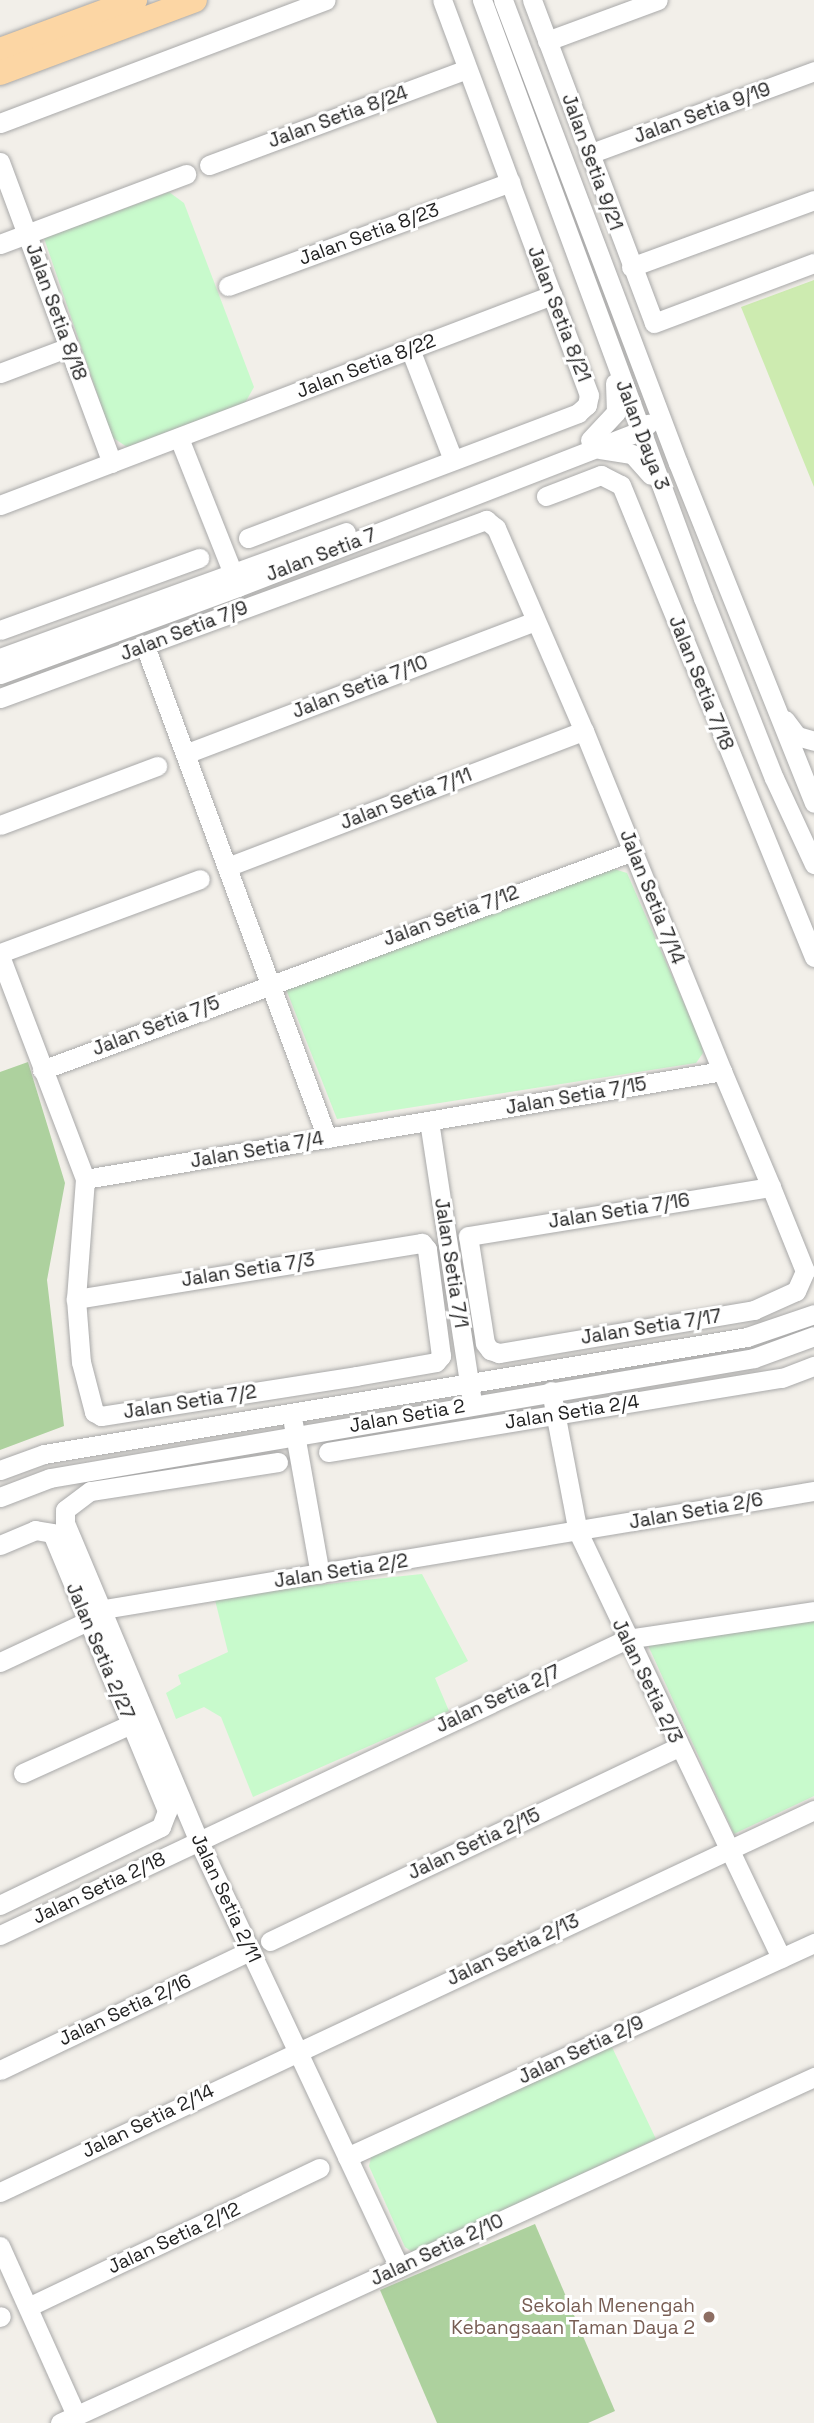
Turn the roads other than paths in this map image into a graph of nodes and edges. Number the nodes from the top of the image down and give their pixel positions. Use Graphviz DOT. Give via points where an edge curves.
graph roads {
  1 [pos="135,0"];
  2 [pos="195,0"];
  3 [pos="326,0"];
  4 [pos="442,0"];
  5 [pos="482,0"];
  6 [pos="503,0"];
  7 [pos="532,0"];
  8 [pos="658,0"];
  9 [pos="547,41"];
  10 [pos="0,50"];
  11 [pos="467,69"];
  12 [pos="814,71"];
  13 [pos="0,73"];
  14 [pos="0,123"];
  15 [pos="589,154"];
  16 [pos="0,162"];
  17 [pos="209,165"];
  18 [pos="186,174"];
  19 [pos="510,182"];
  20 [pos="814,200"];
  21 [pos="27,234"];
  22 [pos="0,244"];
  23 [pos="814,263"];
  24 [pos="631,267"];
  25 [pos="228,286"];
  26 [pos="552,295"];
  27 [pos="69,347"];
  28 [pos="410,349"];
  29 [pos="611,355"];
  30 [pos="643,367"];
  31 [pos="0,373"];
  32 [pos="642,425"];
  33 [pos="179,438"];
  34 [pos="593,444"];
  35 [pos="453,460"];
  36 [pos="112,463"];
  37 [pos="678,463"];
  38 [pos="664,494"];
  39 [pos="546,496"];
  40 [pos="0,505"];
  41 [pos="486,520"];
  42 [pos="248,538"];
  43 [pos="199,558"];
  44 [pos="235,581"];
  45 [pos="703,598"];
  46 [pos="672,611"];
  47 [pos="536,621"];
  48 [pos="2,624"];
  49 [pos="145,646"];
  50 [pos="0,657"];
  51 [pos="0,674"];
  52 [pos="741,686"];
  53 [pos="766,686"];
  54 [pos="0,698"];
  55 [pos="584,731"];
  56 [pos="814,741"];
  57 [pos="814,752"];
  58 [pos="185,754"];
  59 [pos="157,766"];
  60 [pos="801,770"];
  61 [pos="814,803"];
  62 [pos="0,825"];
  63 [pos="633,851"];
  64 [pos="814,853"];
  65 [pos="814,864"];
  66 [pos="227,867"];
  67 [pos="200,879"];
  68 [pos="0,955"];
  69 [pos="814,957"];
  70 [pos="270,982"];
  71 [pos="42,1070"];
  72 [pos="722,1071"];
  73 [pos="429,1121"];
  74 [pos="327,1139"];
  75 [pos="85,1179"];
  76 [pos="771,1187"];
  77 [pos="804,1280"];
  78 [pos="76,1299"];
  79 [pos="814,1314"];
  80 [pos="814,1336"];
  81 [pos="490,1350"];
  82 [pos="436,1362"];
  83 [pos="814,1366"];
  84 [pos="551,1391"];
  85 [pos="471,1395"];
  86 [pos="292,1415"];
  87 [pos="556,1415"];
  88 [pos="296,1435"];
  89 [pos="328,1452"];
  90 [pos="278,1462"];
  91 [pos="0,1470"];
  92 [pos="814,1491"];
  93 [pos="0,1497"];
  94 [pos="578,1532"];
  95 [pos="0,1545"];
  96 [pos="320,1574"];
  97 [pos="104,1609"];
  98 [pos="814,1611"];
  99 [pos="88,1621"];
  100 [pos="627,1639"];
  101 [pos="0,1662"];
  102 [pos="131,1724"];
  103 [pos="679,1747"];
  104 [pos="23,1773"];
  105 [pos="814,1810"];
  106 [pos="199,1842"];
  107 [pos="729,1849"];
  108 [pos="0,1905"];
  109 [pos="0,1935"];
  110 [pos="270,1941"];
  111 [pos="814,1943"];
  112 [pos="250,1951"];
  113 [pos="781,1958"];
  114 [pos="297,2050"];
  115 [pos="0,2070"];
  116 [pos="814,2077"];
  117 [pos="347,2157"];
  118 [pos="320,2168"];
  119 [pos="0,2192"];
  120 [pos="0,2246"];
  121 [pos="399,2267"];
  122 [pos="28,2307"];
  123 [pos="68,2419"];
  1 -- 10 [label="main road"];
  2 -- 13 [label="main road"];
  3 -- 14 [label="street"];
  4 -- 11 [label="street, Jalan Setia 8/21"];
  5 -- 29 [label="street, Jalan Daya 3"];
  6 -- 30 [label="street, Jalan Daya 3"];
  7 -- 9 [label="street, Jalan Setia 9/21"];
  8 -- 9 [label="street"];
  9 -- 15 [label="street, Jalan Setia 9/21"];
  11 -- 17 [label="street, Jalan Setia 8/24"];
  11 -- 19 [label="street, Jalan Setia 8/21"];
  12 -- 15 [label="street, Jalan Setia 9/19"];
  15 -- 24 [label="street, Jalan Setia 9/21"];
  16 -- 21 [label="street, Jalan Setia 8/18"];
  18 -- 21 [label="street"];
  19 -- 25 [label="street, Jalan Setia 8/23"];
  19 -- 26 [label="street, Jalan Setia 8/21"];
  20 -- 24 [label="street"];
  21 -- 22 [label="street"];
  21 -- 27 [label="street, Jalan Setia 8/18"];
  23 -- 24 [label="street, Jalan Setia 9/21" via="654,323"];
  26 -- 28 [label="street, Jalan Setia 8/22"];
  26 -- 35 [label="street, Jalan Setia 8/21" via="589,395 587,405 578,413"];
  27 -- 31 [label="street"];
  27 -- 36 [label="street, Jalan Setia 8/18"];
  28 -- 33 [label="street, Jalan Setia 8/22"];
  28 -- 35 [label="street"];
  29 -- 32 [label="street, Jalan Daya 3"];
  29 -- 34 [label="street" via="617,412"];
  30 -- 32 [label="street"];
  30 -- 37 [label="street, Jalan Daya 3"];
  32 -- 34 [label="street, Jalan Setia 7"];
  32 -- 37 [label="street"];
  32 -- 38 [label="street, Jalan Daya 3"];
  33 -- 36 [label="street, Jalan Setia 8/22"];
  33 -- 44 [label="street"];
  34 -- 38 [label="street" via="632,454"];
  34 -- 44 [label="street, Jalan Setia 7"];
  35 -- 42 [label="street, Jalan Setia 8/21"];
  36 -- 40 [label="street, Jalan Setia 8/22"];
  37 -- 53 [label="street, Jalan Daya 3"];
  38 -- 45 [label="street, Jalan Daya 3"];
  39 -- 46 [label="street, Jalan Setia 7/18" via="595,476 615,479"];
  41 -- 47 [label="street, Jalan Setia 7/14" via="496,528"];
  41 -- 49 [label="street, Jalan Setia 7/9"];
  43 -- 48 [label="street"];
  44 -- 50 [label="street, Jalan Setia 7"];
  44 -- 51 [label="street, Jalan Setia 7"];
  45 -- 46 [label="street"];
  45 -- 52 [label="street, Jalan Daya 3"];
  46 -- 69 [label="street, Jalan Setia 7/18"];
  47 -- 55 [label="street, Jalan Setia 7/14"];
  47 -- 58 [label="street, Jalan Setia 7/10"];
  49 -- 54 [label="street, Jalan Setia 7/9"];
  49 -- 58 [label="street"];
  52 -- 60 [label="street" via="778,758"];
  52 -- 65 [label="street, Jalan Daya 3" via="774,778"];
  53 -- 56 [label="street" via="788,727"];
  53 -- 60 [label="street, Jalan Daya 3"];
  55 -- 63 [label="street, Jalan Setia 7/14"];
  55 -- 66 [label="street, Jalan Setia 7/11"];
  57 -- 60 [label="street"];
  58 -- 66 [label="street"];
  59 -- 62 [label="street"];
  60 -- 61 [label="street, Jalan Daya 3"];
  60 -- 64 [label="street" via="788,782"];
  63 -- 70 [label="street, Jalan Setia 7/12"];
  63 -- 72 [label="street, Jalan Setia 7/14"];
  66 -- 70 [label="street"];
  67 -- 68 [label="street"];
  68 -- 71 [label="street"];
  70 -- 71 [label="street, Jalan Setia 7/5"];
  70 -- 74 [label="street"];
  71 -- 75 [label="street"];
  72 -- 73 [label="street, Jalan Setia 7/15"];
  72 -- 76 [label="street, Jalan Setia 7/14"];
  73 -- 74 [label="street, Jalan Setia 7/4"];
  73 -- 85 [label="street, Jalan Setia 7/1"];
  74 -- 75 [label="street, Jalan Setia 7/4"];
  75 -- 78 [label="street, Jalan Setia 7/2"];
  76 -- 77 [label="street, Jalan Setia 7/14" via="805,1271"];
  76 -- 81 [label="street, Jalan Setia 7/16" via="468,1236"];
  77 -- 81 [label="street, Jalan Setia 7/17" via="796,1291 754,1310 499,1353"];
  78 -- 82 [label="street, Jalan Setia 7/2" via="89,1405 101,1416"];
  78 -- 82 [label="street, Jalan Setia 7/3" via="422,1243 428,1250 442,1345"];
  79 -- 85 [label="street, Jalan Setia 2" via="747,1337"];
  80 -- 84 [label="street, Jalan Setia 2" via="754,1357"];
  83 -- 87 [label="street, Jalan Setia 2/4" via="782,1378"];
  84 -- 85 [label="street, Jalan Setia 2"];
  84 -- 87 [label="street, Jalan Setia 2/3"];
  85 -- 86 [label="street, Jalan Setia 2"];
  85 -- 88 [label="street, Jalan Setia 2"];
  86 -- 88 [label="street"];
  86 -- 91 [label="street, Jalan Setia 2" via="44,1454"];
  87 -- 89 [label="street, Jalan Setia 2/4"];
  87 -- 94 [label="street, Jalan Setia 2/3"];
  88 -- 93 [label="street, Jalan Setia 2" via="50,1478"];
  88 -- 96 [label="street"];
  90 -- 97 [label="street, Jalan Setia 2/11" via="90,1491 65,1510 65,1523"];
  92 -- 94 [label="street, Jalan Setia 2/6"];
  94 -- 96 [label="street, Jalan Setia 2/2"];
  94 -- 100 [label="street, Jalan Setia 2/3"];
  95 -- 99 [label="street, Jalan Setia 2/27" via="35,1530 52,1533"];
  96 -- 97 [label="street, Jalan Setia 2/2"];
  97 -- 106 [label="street, Jalan Setia 2/11"];
  98 -- 100 [label="street, Jalan Setia 2/7"];
  99 -- 101 [label="street"];
  99 -- 102 [label="street, Jalan Setia 2/27"];
  100 -- 103 [label="street, Jalan Setia 2/3"];
  100 -- 106 [label="street, Jalan Setia 2/7"];
  102 -- 104 [label="street"];
  102 -- 108 [label="street, Jalan Setia 2/27" via="167,1811 161,1827"];
  103 -- 107 [label="street, Jalan Setia 2/3"];
  103 -- 110 [label="street, Jalan Setia 2/15"];
  105 -- 107 [label="street, Jalan Setia 2/13"];
  106 -- 109 [label="street, Jalan Setia 2/18"];
  106 -- 112 [label="street, Jalan Setia 2/11"];
  107 -- 113 [label="street, Jalan Setia 2/3"];
  107 -- 114 [label="street, Jalan Setia 2/13"];
  111 -- 113 [label="street, Jalan Setia 2/9"];
  112 -- 114 [label="street, Jalan Setia 2/11"];
  112 -- 115 [label="street, Jalan Setia 2/16"];
  113 -- 117 [label="street, Jalan Setia 2/9"];
  114 -- 117 [label="street, Jalan Setia 2/11"];
  114 -- 119 [label="street, Jalan Setia 2/14"];
  116 -- 121 [label="street, Jalan Setia 2/10"];
  117 -- 121 [label="street, Jalan Setia 2/11"];
  118 -- 122 [label="street, Jalan Setia 2/12"];
  120 -- 122 [label="street"];
  121 -- 123 [label="street, Jalan Setia 2/10"];
  122 -- 123 [label="street"];
}
